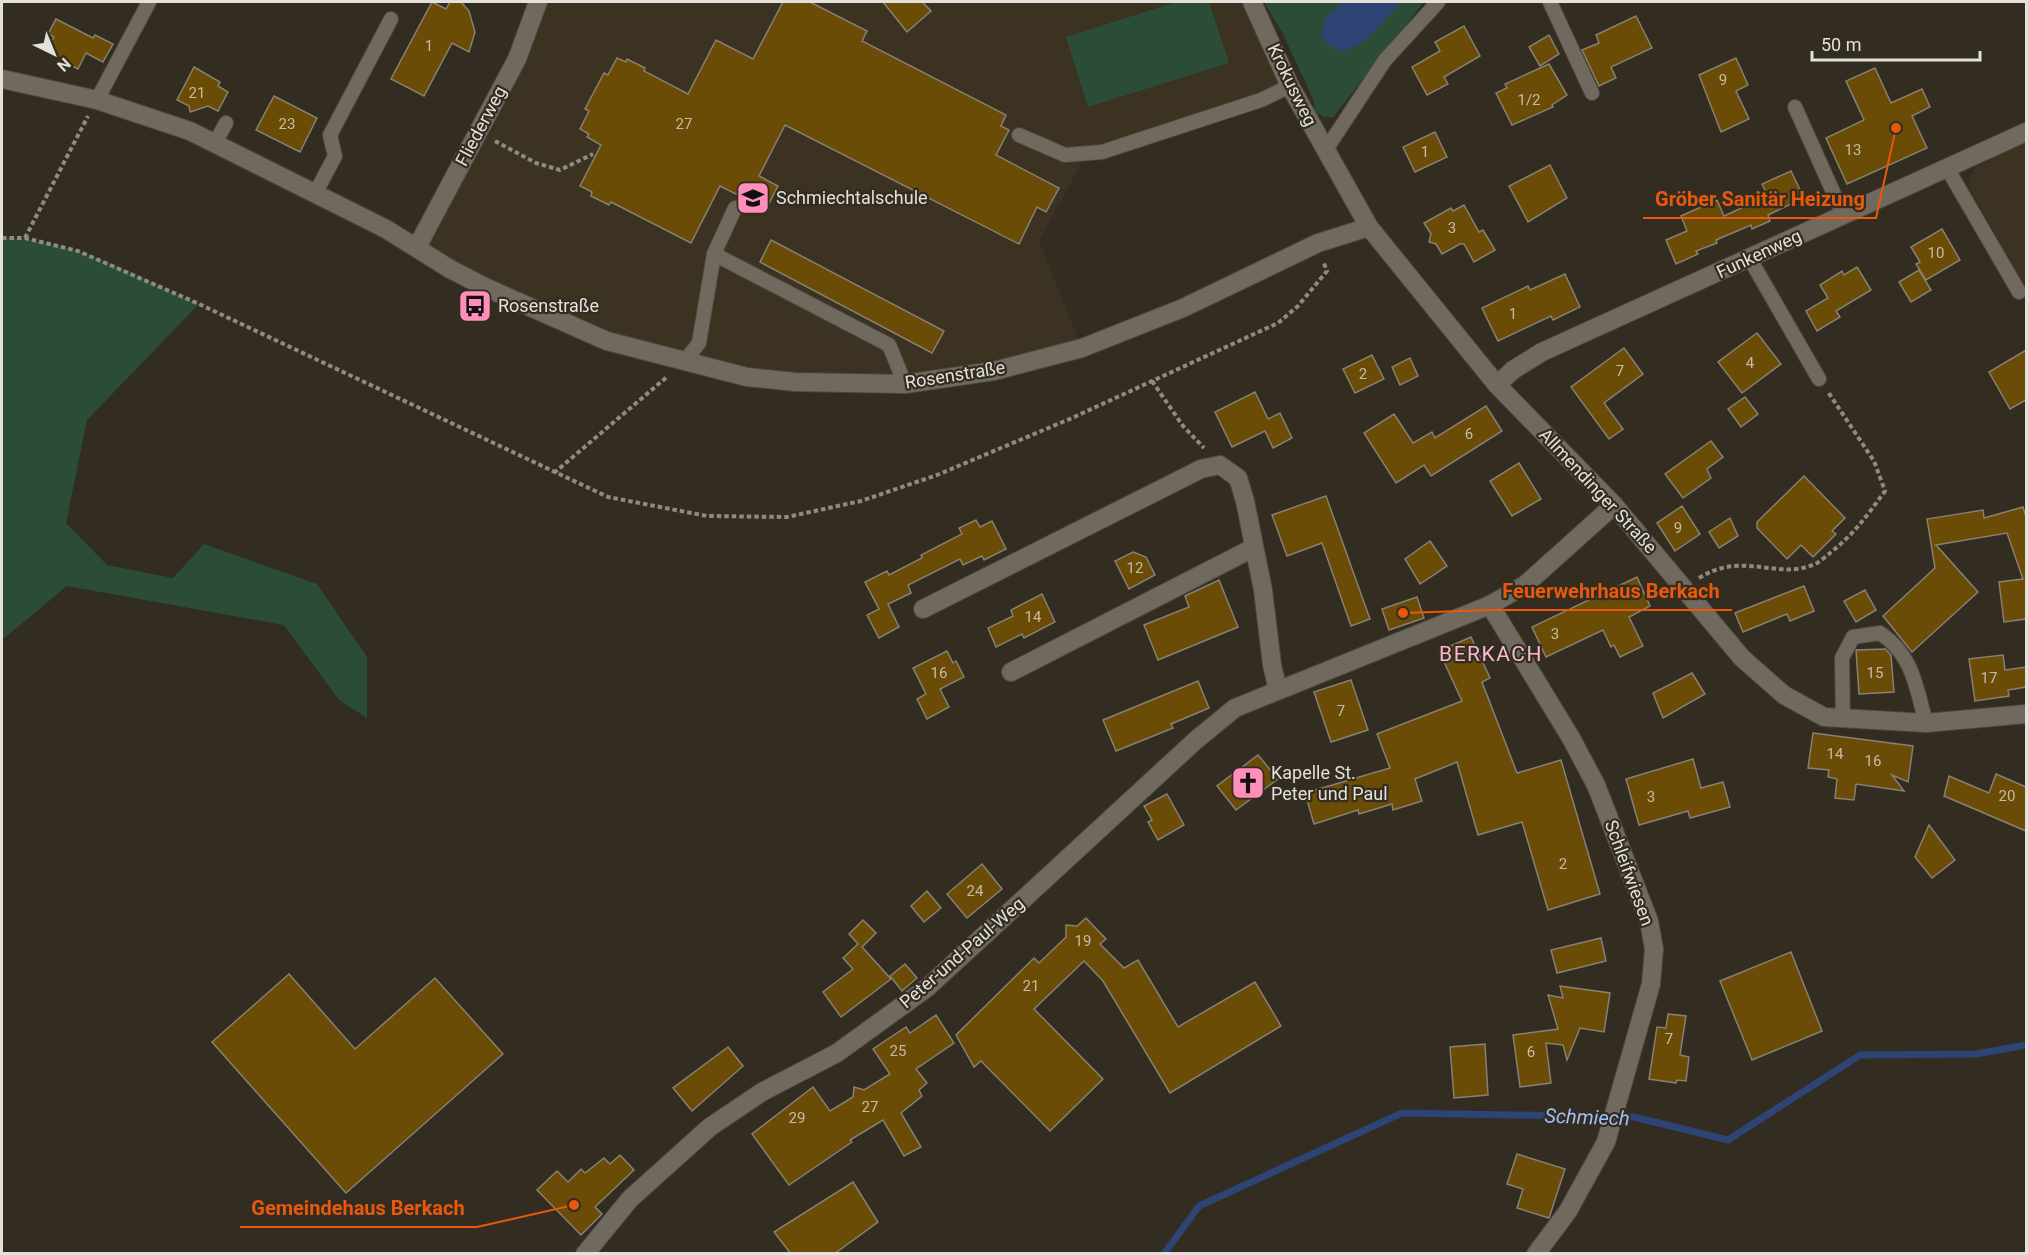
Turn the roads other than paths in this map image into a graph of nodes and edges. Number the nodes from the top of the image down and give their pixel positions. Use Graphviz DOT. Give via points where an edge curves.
graph roads {
  1 [pos="149,2"];
  2 [pos="538,2"];
  3 [pos="1252,2"];
  4 [pos="1438,2"];
  5 [pos="1550,2"];
  6 [pos="391,19"];
  7 [pos="2,79"];
  8 [pos="1290,86"];
  9 [pos="1592,93"];
  10 [pos="97,99"];
  11 [pos="1795,107"];
  12 [pos="226,123"];
  13 [pos="2026,132"];
  14 [pos="1020,135"];
  15 [pos="215,143"];
  16 [pos="1326,152"];
  17 [pos="1335,168"];
  18 [pos="1947,168"];
  19 [pos="316,192"];
  20 [pos="735,208"];
  21 [pos="1843,214"];
  22 [pos="1369,227"];
  23 [pos="417,248"];
  24 [pos="714,254"];
  25 [pos="1750,258"];
  26 [pos="2019,292"];
  27 [pos="684,362"];
  28 [pos="1819,379"];
  29 [pos="904,384"];
  30 [pos="1497,385"];
  31 [pos="1614,505"];
  32 [pos="1253,548"];
  33 [pos="1490,605"];
  34 [pos="923,609"];
  35 [pos="1011,672"];
  36 [pos="1278,690"];
  37 [pos="2026,714"];
  38 [pos="1843,718"];
  39 [pos="1926,723"];
  40 [pos="585,1254"];
  41 [pos="1536,1254"];
  1 -- 10 [label="lane"];
  2 -- 23 [label="street, Fliederweg" via="517,59"];
  3 -- 8 [label="street, Krokusweg"];
  4 -- 16 [label="lane" via="1385,60"];
  5 -- 9 [label="lane"];
  6 -- 19 [label="lane" via="330,135 335,156"];
  7 -- 10 [label="street, Rosenstraße"];
  8 -- 14 [label="lane" via="1261,100 1102,152 1065,155"];
  8 -- 16 [label="street, Krokusweg"];
  10 -- 15 [label="street, Rosenstraße"];
  11 -- 21 [label="lane"];
  12 -- 15 [label="lane"];
  13 -- 18 [label="street, Funkenweg"];
  15 -- 19 [label="street, Rosenstraße"];
  16 -- 17 [label="street, Krokusweg"];
  17 -- 22 [label="street, Allmendinger Straße"];
  18 -- 21 [label="street, Funkenweg"];
  18 -- 26 [label="lane"];
  19 -- 23 [label="street, Rosenstraße"];
  20 -- 24 [label="lane"];
  21 -- 25 [label="street, Funkenweg"];
  22 -- 29 [label="street, Rosenstraße" via="1318,243 1184,308 1082,348 994,371"];
  22 -- 30 [label="street, Allmendinger Straße"];
  23 -- 27 [label="street, Rosenstraße" via="488,288 607,341"];
  24 -- 27 [label="lane" via="699,343"];
  24 -- 29 [label="lane" via="889,345"];
  25 -- 28 [label="lane"];
  25 -- 30 [label="street, Funkenweg" via="1542,352"];
  27 -- 29 [label="street, Rosenstraße" via="747,377 795,382"];
  30 -- 31 [label="street, Allmendinger Straße"];
  31 -- 33 [label="street, Peter-und-Paul-Weg" via="1526,585"];
  31 -- 38 [label="street, Allmendinger Straße" via="1742,658 1784,695 1824,717"];
  32 -- 34 [label="street" via="1238,478 1220,465 1201,469"];
  32 -- 35 [label="street"];
  32 -- 36 [label="street"];
  33 -- 36 [label="street, Peter-und-Paul-Weg"];
  33 -- 41 [label="street, Schleifwiesen" via="1596,785 1649,921 1654,949 1651,984 1606,1142 1568,1211"];
  36 -- 40 [label="street, Peter-und-Paul-Weg" via="1235,708 1196,740 928,987 837,1053 762,1092 711,1127 630,1199"];
  37 -- 39 [label="street, Allmendinger Straße"];
  38 -- 39 [label="street, Allmendinger Straße"];
  38 -- 39 [label="lane" via="1842,658 1853,637 1880,633 1895,643 1908,660"];
}
